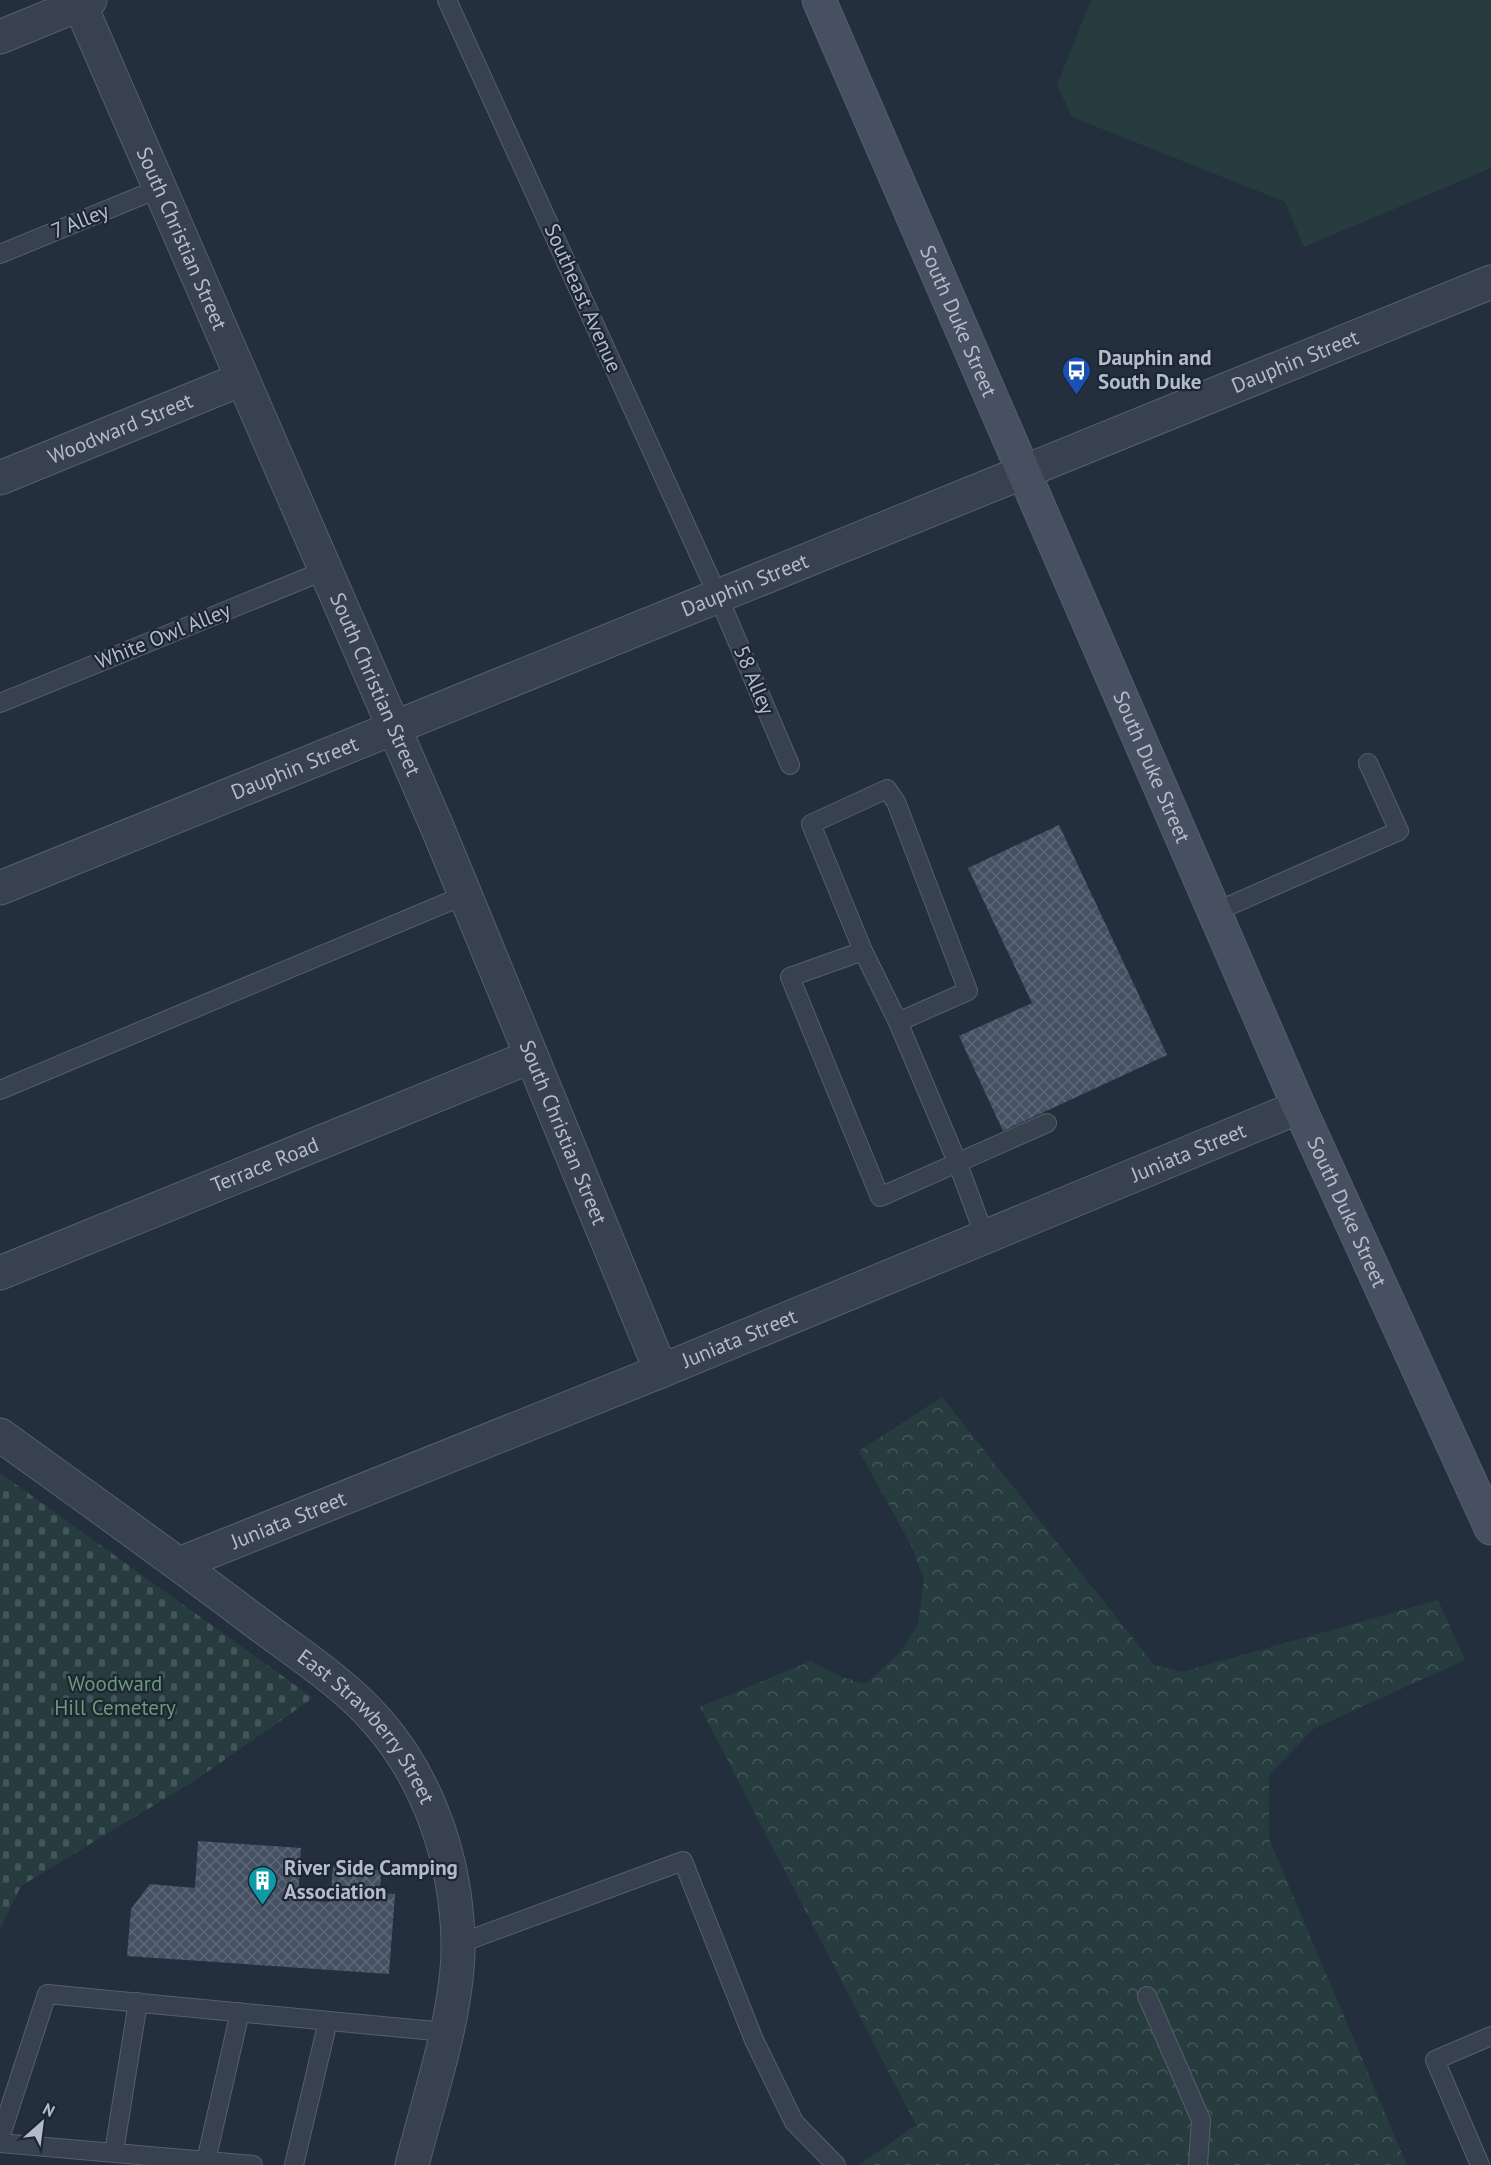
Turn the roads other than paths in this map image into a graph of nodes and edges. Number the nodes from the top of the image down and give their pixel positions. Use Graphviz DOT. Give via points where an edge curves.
graph roads {
  1 [pos="447,0"];
  2 [pos="819,0"];
  3 [pos="82,1"];
  4 [pos="0,37"];
  5 [pos="160,188"];
  6 [pos="0,254"];
  7 [pos="1491,282"];
  8 [pos="242,379"];
  9 [pos="1024,472"];
  10 [pos="0,478"];
  11 [pos="326,570"];
  12 [pos="718,596"];
  13 [pos="0,703"];
  14 [pos="394,728"];
  15 [pos="1368,763"];
  16 [pos="790,765"];
  17 [pos="0,888"];
  18 [pos="465,895"];
  19 [pos="1215,912"];
  20 [pos="863,951"];
  21 [pos="898,1022"];
  22 [pos="530,1057"];
  23 [pos="0,1090"];
  24 [pos="1299,1107"];
  25 [pos="1047,1123"];
  26 [pos="958,1164"];
  27 [pos="985,1237"];
  28 [pos="0,1273"];
  29 [pos="661,1371"];
  30 [pos="0,1435"];
  31 [pos="1491,1528"];
  32 [pos="179,1564"];
  33 [pos="458,1944"];
  34 [pos="1147,1996"];
  35 [pos="138,2002"];
  36 [pos="240,2012"];
  37 [pos="328,2021"];
  38 [pos="445,2032"];
  39 [pos="1491,2036"];
  40 [pos="0,2140"];
  41 [pos="114,2152"];
  42 [pos="206,2161"];
  43 [pos="253,2165"];
  44 [pos="294,2165"];
  45 [pos="412,2165"];
  46 [pos="836,2165"];
  47 [pos="1198,2165"];
  48 [pos="1480,2165"];
  1 -- 12 [label="lane, Southeast Avenue"];
  2 -- 9 [label="main road, South Duke Street"];
  3 -- 4 [label="street"];
  3 -- 5 [label="street, South Christian Street"];
  5 -- 6 [label="lane, 7 Alley"];
  5 -- 8 [label="street, South Christian Street"];
  7 -- 9 [label="street, Dauphin Street"];
  8 -- 10 [label="street, Woodward Street"];
  8 -- 11 [label="street, South Christian Street"];
  9 -- 12 [label="street, Dauphin Street"];
  9 -- 19 [label="main road, South Duke Street"];
  11 -- 13 [label="lane, White Owl Alley"];
  11 -- 14 [label="street, South Christian Street"];
  12 -- 14 [label="street, Dauphin Street"];
  12 -- 16 [label="lane, 58 Alley"];
  14 -- 17 [label="street, Dauphin Street"];
  14 -- 18 [label="street, South Christian Street"];
  15 -- 19 [label="lane" via="1399,831"];
  18 -- 22 [label="street, South Christian Street"];
  18 -- 23 [label="lane"];
  19 -- 24 [label="main road, South Duke Street"];
  20 -- 21 [label="lane"];
  20 -- 21 [label="lane" via="811,824 887,789 896,802 968,991"];
  20 -- 26 [label="lane" via="790,977 880,1197"];
  21 -- 26 [label="lane"];
  22 -- 28 [label="street, Terrace Road"];
  22 -- 29 [label="street, South Christian Street"];
  24 -- 27 [label="street, Juniata Street"];
  24 -- 31 [label="main road, South Duke Street"];
  25 -- 26 [label="lane"];
  26 -- 27 [label="lane"];
  27 -- 29 [label="street, Juniata Street"];
  29 -- 32 [label="street, Juniata Street"];
  30 -- 32 [label="street, East Strawberry Street"];
  32 -- 33 [label="street, East Strawberry Street" via="346,1690 378,1721 405,1760 435,1817 454,1894"];
  33 -- 38 [label="street, East Strawberry Street"];
  33 -- 46 [label="lane" via="683,1861 754,2040 794,2122"];
  34 -- 47 [label="lane" via="1201,2120"];
  35 -- 36 [label="lane"];
  35 -- 40 [label="lane" via="46,1994"];
  35 -- 41 [label="lane"];
  36 -- 37 [label="lane"];
  36 -- 42 [label="lane"];
  37 -- 38 [label="lane"];
  37 -- 44 [label="lane"];
  38 -- 45 [label="street, East Strawberry Street"];
  39 -- 48 [label="lane" via="1435,2060"];
  40 -- 41 [label="lane"];
  41 -- 42 [label="lane"];
  42 -- 43 [label="lane"];
}
